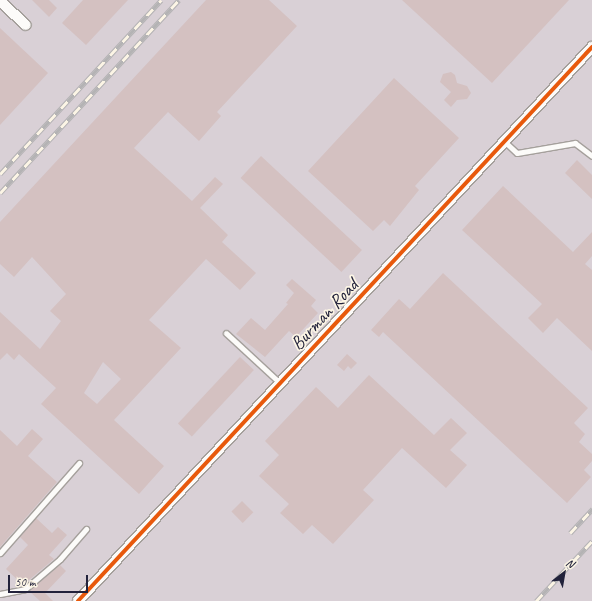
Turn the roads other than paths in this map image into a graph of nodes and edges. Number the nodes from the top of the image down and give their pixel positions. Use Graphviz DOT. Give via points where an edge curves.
graph roads {
  1 [pos="0,1"];
  2 [pos="26,25"];
  3 [pos="592,47"];
  4 [pos="505,142"];
  5 [pos="592,156"];
  6 [pos="226,333"];
  7 [pos="280,383"];
  8 [pos="79,463"];
  9 [pos="86,529"];
  10 [pos="0,553"];
  11 [pos="0,594"];
  12 [pos="78,601"];
  1 -- 2 [label="street"];
  3 -- 4 [label="street, Burman Road"];
  4 -- 5 [label="lane" via="517,153 575,143"];
  4 -- 7 [label="street, Burman Road"];
  6 -- 7 [label="lane"];
  7 -- 12 [label="street, Burman Road"];
  8 -- 10 [label="lane"];
  9 -- 11 [label="lane" via="60,559 25,589"];
}
